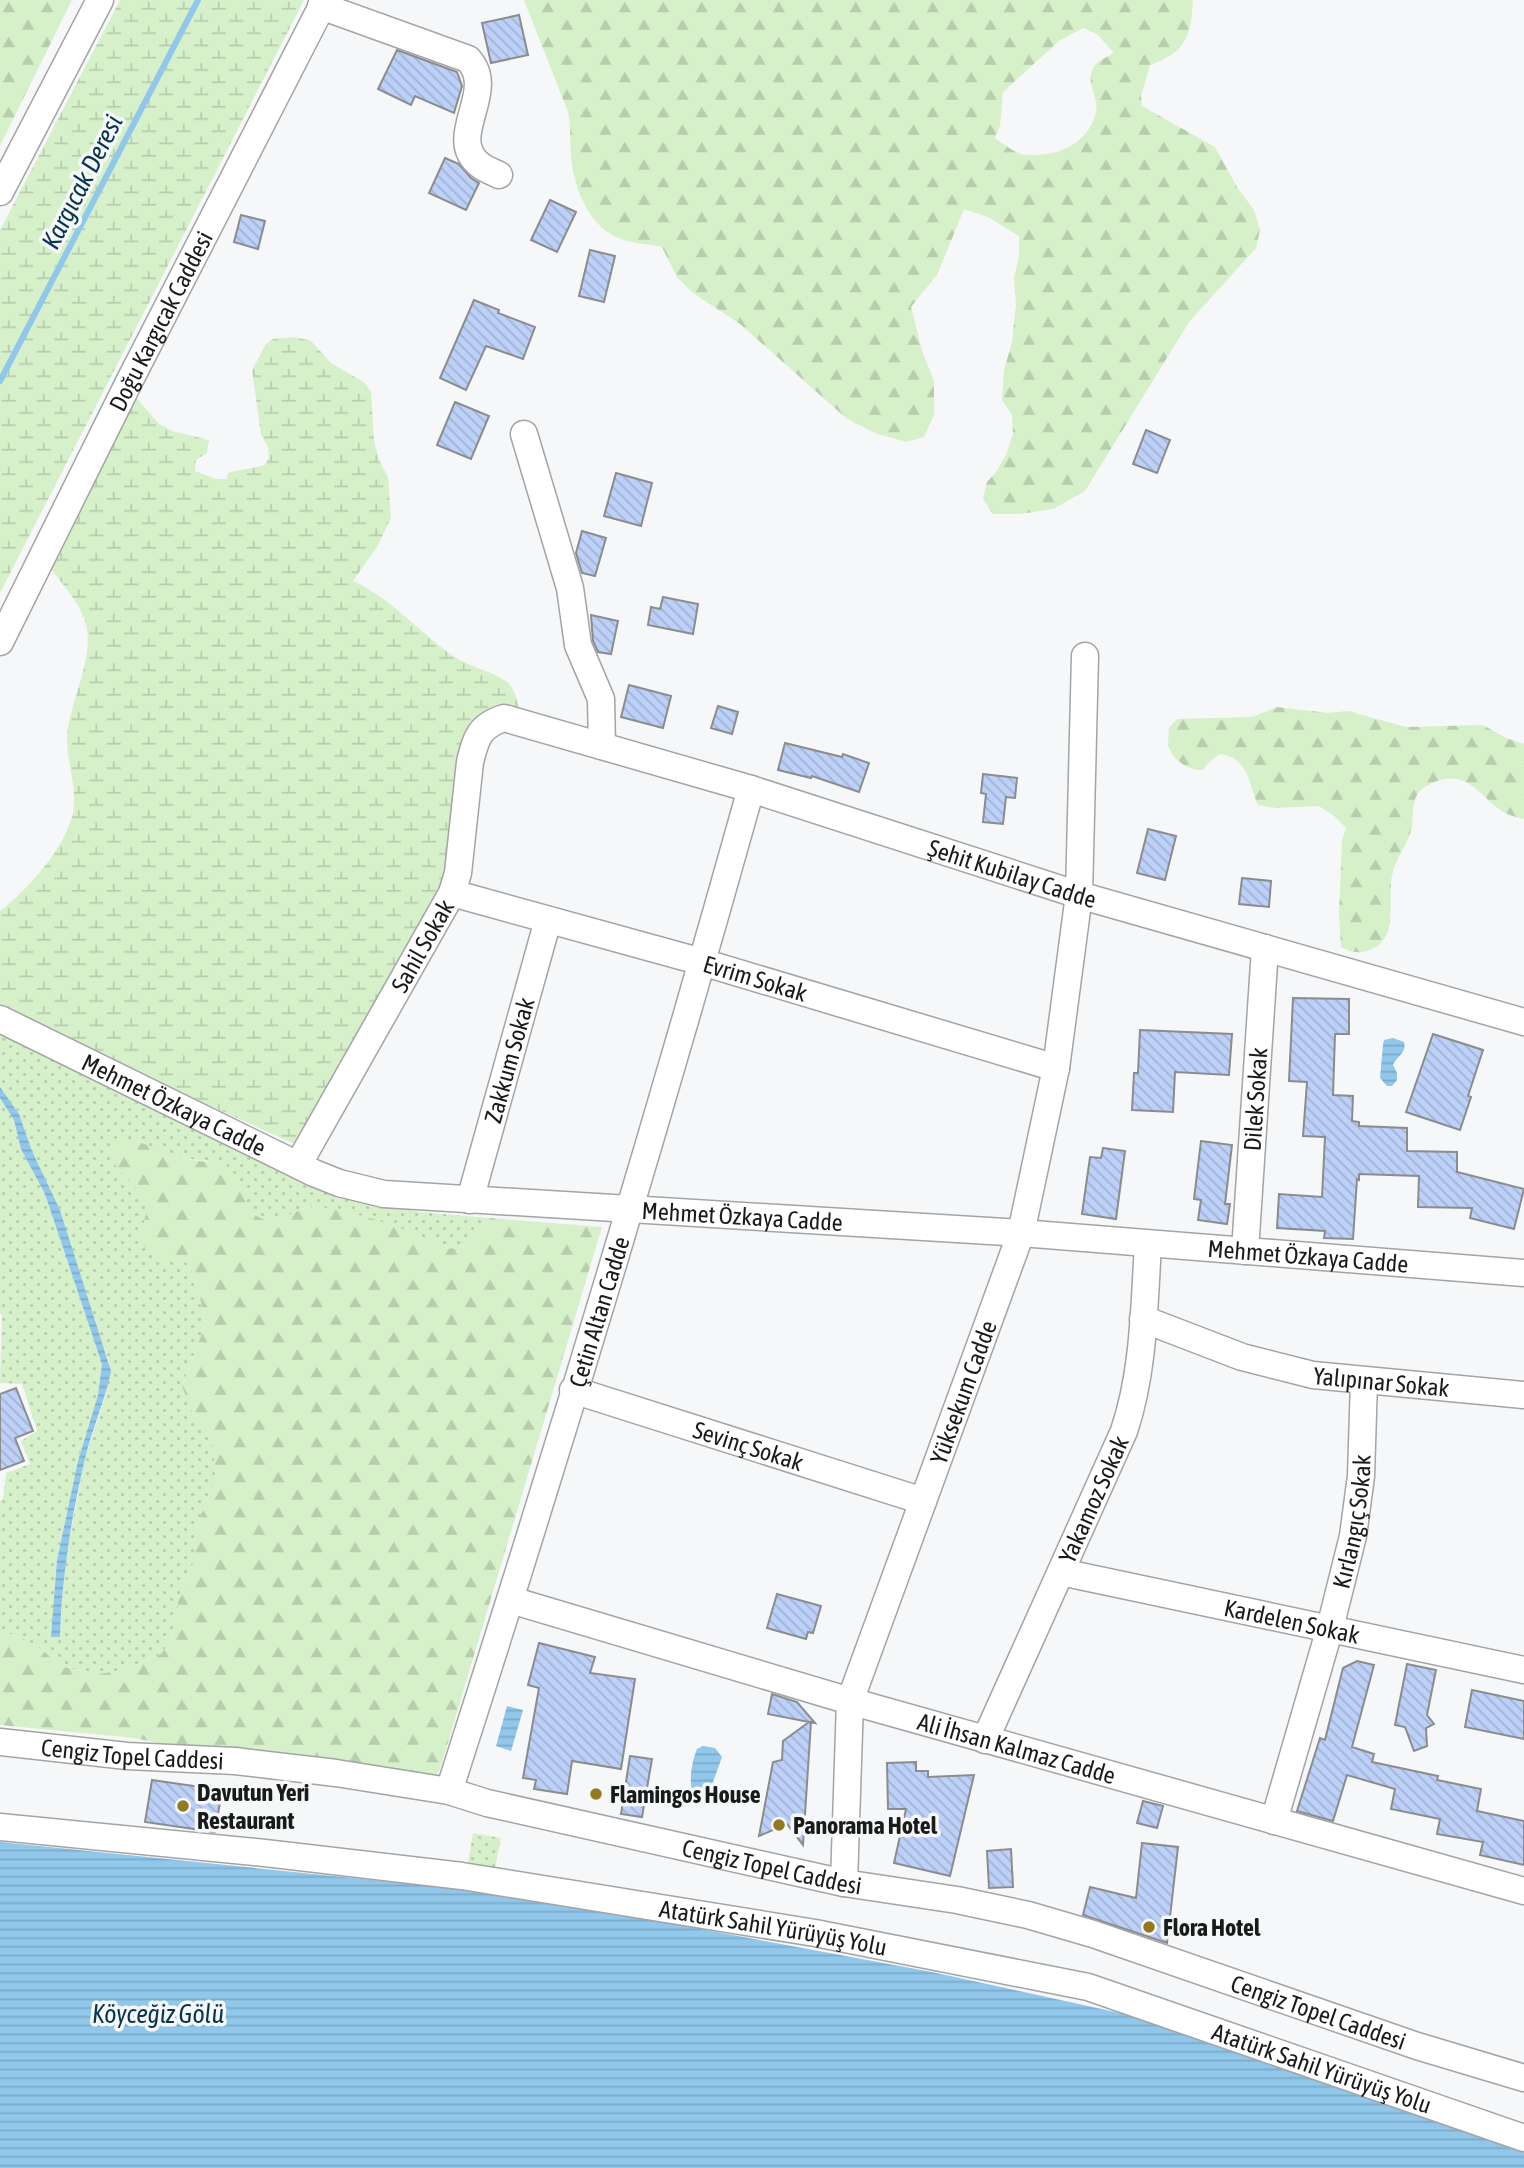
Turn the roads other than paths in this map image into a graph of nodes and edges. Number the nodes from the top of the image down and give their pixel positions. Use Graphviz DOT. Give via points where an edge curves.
graph roads {
  1 [pos="100,0"];
  2 [pos="323,3"];
  3 [pos="499,175"];
  4 [pos="0,192"];
  5 [pos="524,434"];
  6 [pos="0,642"];
  7 [pos="1085,656"];
  8 [pos="504,718"];
  9 [pos="601,746"];
  10 [pos="751,789"];
  11 [pos="452,893"];
  12 [pos="1079,895"];
  13 [pos="548,920"];
  14 [pos="1265,948"];
  15 [pos="702,962"];
  16 [pos="0,1019"];
  17 [pos="1524,1022"];
  18 [pos="1056,1068"];
  19 [pos="298,1165"];
  20 [pos="470,1200"];
  21 [pos="628,1209"];
  22 [pos="1021,1233"];
  23 [pos="1148,1245"];
  24 [pos="1245,1251"];
  25 [pos="1524,1273"];
  26 [pos="1143,1319"];
  27 [pos="1364,1381"];
  28 [pos="573,1390"];
  29 [pos="1524,1395"];
  30 [pos="923,1501"];
  31 [pos="1061,1572"];
  32 [pos="511,1600"];
  33 [pos="1330,1628"];
  34 [pos="1524,1670"];
  35 [pos="850,1701"];
  36 [pos="985,1740"];
  37 [pos="0,1742"];
  38 [pos="449,1791"];
  39 [pos="1275,1821"];
  40 [pos="0,1827"];
  41 [pos="844,1883"];
  42 [pos="1524,1891"];
  43 [pos="1524,2078"];
  44 [pos="1524,2138"];
  1 -- 4 [label="street"];
  2 -- 3 [label="street" via="468,59 478,80 466,145 480,166"];
  2 -- 6 [label="street, Doğu Kargıcak Caddesi"];
  5 -- 9 [label="street" via="570,588 578,645 601,699"];
  7 -- 12 [label="street, Yüksekum Cadde"];
  8 -- 9 [label="street, Şehit Kubilay Cadde"];
  8 -- 11 [label="street, Sahil Sokak" via="489,722 474,744"];
  9 -- 10 [label="street, Şehit Kubilay Cadde"];
  10 -- 12 [label="street, Şehit Kubilay Cadde"];
  10 -- 15 [label="street, Çetin Altan Cadde"];
  11 -- 13 [label="street, Evrim Sokak"];
  11 -- 19 [label="street, Sahil Sokak"];
  12 -- 14 [label="street, Şehit Kubilay Cadde"];
  12 -- 18 [label="street, Yüksekum Cadde"];
  13 -- 15 [label="street, Evrim Sokak"];
  13 -- 20 [label="street, Zakkum Sokak"];
  14 -- 17 [label="street, Şehit Kubilay Cadde"];
  14 -- 24 [label="street, Dilek Sokak"];
  15 -- 18 [label="street, Evrim Sokak"];
  15 -- 21 [label="street, Çetin Altan Cadde"];
  16 -- 19 [label="street, Mehmet Özkaya Cadde"];
  18 -- 22 [label="street, Yüksekum Cadde"];
  19 -- 20 [label="street, Mehmet Özkaya Cadde" via="339,1183 384,1194"];
  20 -- 21 [label="street, Mehmet Özkaya Cadde"];
  21 -- 22 [label="street, Mehmet Özkaya Cadde"];
  21 -- 28 [label="street, Çetin Altan Cadde"];
  22 -- 23 [label="street, Mehmet Özkaya Cadde"];
  22 -- 30 [label="street, Yüksekum Cadde"];
  23 -- 24 [label="street, Mehmet Özkaya Cadde"];
  23 -- 26 [label="street, Yakamoz Sokak"];
  24 -- 25 [label="street, Mehmet Özkaya Cadde"];
  26 -- 27 [label="street, Yalıpınar Sokak" via="1242,1357 1313,1375"];
  26 -- 31 [label="street, Yakamoz Sokak" via="1130,1413"];
  27 -- 29 [label="street, Yalıpınar Sokak"];
  27 -- 33 [label="street, Kırlangıç Sokak" via="1359,1501"];
  28 -- 30 [label="street, Sevinç Sokak"];
  28 -- 32 [label="street, Çetin Altan Cadde"];
  30 -- 35 [label="street, Yüksekum Cadde"];
  31 -- 33 [label="street, Kardelen Sokak"];
  31 -- 36 [label="street, Yakamoz Sokak"];
  32 -- 35 [label="street, Ali İhsan Kalmaz Cadde"];
  32 -- 38 [label="street, Çetin Altan Cadde"];
  33 -- 34 [label="street, Kardelen Sokak"];
  33 -- 39 [label="street, Kırlangıç Sokak"];
  35 -- 36 [label="street, Ali İhsan Kalmaz Cadde"];
  35 -- 41 [label="street, Yüksekum Cadde"];
  36 -- 39 [label="street, Ali İhsan Kalmaz Cadde"];
  37 -- 38 [label="street, Cengiz Topel Caddesi" via="127,1756 235,1761"];
  38 -- 41 [label="street, Cengiz Topel Caddesi"];
  39 -- 42 [label="street, Ali İhsan Kalmaz Cadde"];
  40 -- 44 [label="street, Atatürk Sahil Yürüyüş Yolu" via="462,1876 816,1933 1087,1987"];
  41 -- 43 [label="street, Cengiz Topel Caddesi" via="957,1900 1067,1926 1416,2046"];
}
